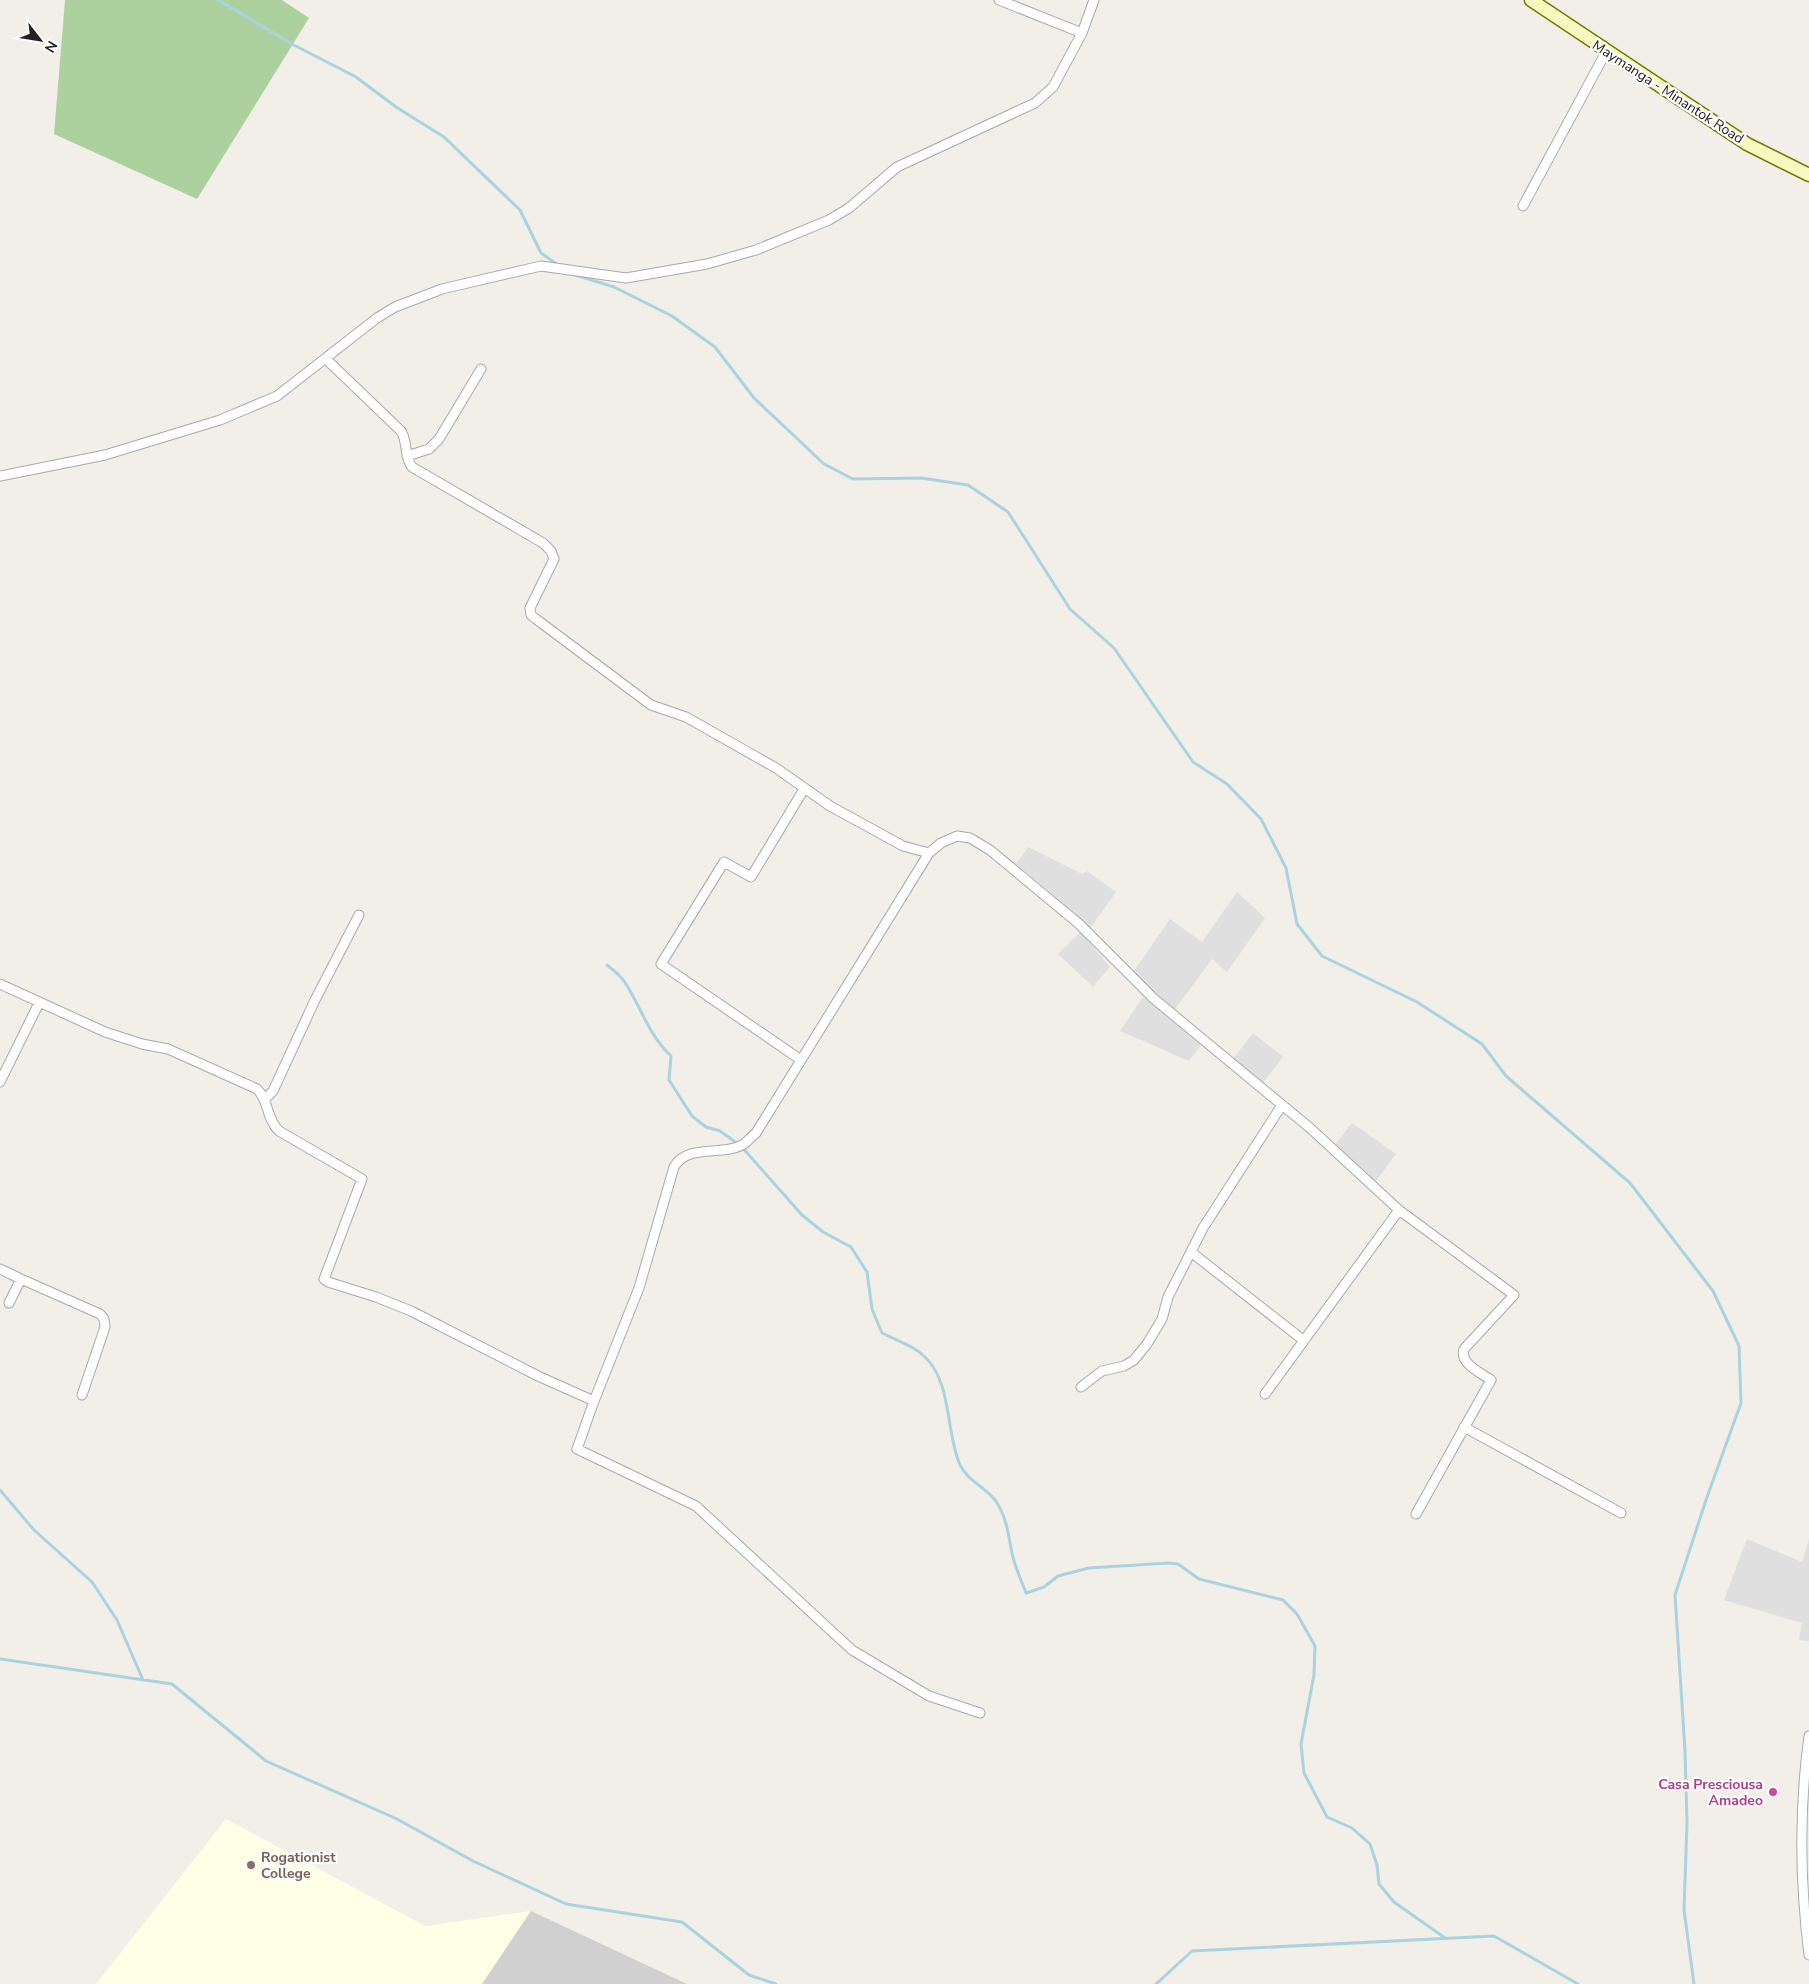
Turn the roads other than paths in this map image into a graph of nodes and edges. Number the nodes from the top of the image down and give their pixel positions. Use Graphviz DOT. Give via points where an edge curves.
graph roads {
  1 [pos="999,0"];
  2 [pos="1094,0"];
  3 [pos="1531,0"];
  4 [pos="1082,33"];
  5 [pos="1606,52"];
  6 [pos="1809,175"];
  7 [pos="1523,206"];
  8 [pos="326,358"];
  9 [pos="481,369"];
  10 [pos="407,456"];
  11 [pos="0,476"];
  12 [pos="804,789"];
  13 [pos="929,853"];
  14 [pos="360,915"];
  15 [pos="0,984"];
  16 [pos="39,1002"];
  17 [pos="801,1060"];
  18 [pos="0,1082"];
  19 [pos="264,1100"];
  20 [pos="1282,1105"];
  21 [pos="1399,1210"];
  22 [pos="1190,1252"];
  23 [pos="0,1269"];
  24 [pos="21,1279"];
  25 [pos="9,1303"];
  26 [pos="1303,1340"];
  27 [pos="1081,1387"];
  28 [pos="1265,1394"];
  29 [pos="82,1395"];
  30 [pos="594,1401"];
  31 [pos="1464,1427"];
  32 [pos="1621,1513"];
  33 [pos="1416,1514"];
  34 [pos="980,1713"];
  35 [pos="1809,1736"];
  36 [pos="1809,1954"];
  1 -- 4 [label="street"];
  2 -- 4 [label="street"];
  3 -- 5 [label="street, Maymanga - Minantok Road"];
  4 -- 8 [label="street" via="1053,87 1035,102 897,166 849,208 829,220 756,250 707,264 626,278 541,266 442,289 395,307"];
  5 -- 6 [label="street, Maymanga - Minantok Road" via="1747,144"];
  5 -- 7 [label="street"];
  8 -- 10 [label="street" via="401,431"];
  8 -- 11 [label="street" via="277,396 220,420 105,455"];
  9 -- 10 [label="street" via="439,439 429,449"];
  10 -- 12 [label="street" via="418,472 543,543 551,551 554,559 530,608 531,615 650,705 694,721 776,768"];
  12 -- 13 [label="street" via="903,846"];
  12 -- 17 [label="street" via="751,877 724,862 662,964"];
  13 -- 17 [label="street"];
  13 -- 20 [label="street" via="957,836 970,838 990,850 1078,923 1153,998"];
  14 -- 19 [label="street" via="315,1000 273,1091"];
  15 -- 16 [label="street"];
  16 -- 18 [label="street"];
  16 -- 19 [label="street" via="105,1032 168,1049 228,1074 257,1089"];
  17 -- 30 [label="street" via="756,1133 744,1144 726,1150 685,1154 679,1159 638,1288"];
  19 -- 30 [label="street" via="272,1125 279,1131 362,1179 324,1279 411,1311"];
  20 -- 21 [label="street"];
  20 -- 22 [label="street"];
  21 -- 26 [label="street"];
  21 -- 31 [label="street" via="1514,1295 1464,1349 1464,1360 1492,1380"];
  22 -- 26 [label="street"];
  22 -- 27 [label="street" via="1168,1297 1162,1319 1141,1352 1124,1366 1102,1371"];
  23 -- 24 [label="street"];
  24 -- 25 [label="street"];
  24 -- 29 [label="street" via="100,1314 104,1319 105,1327"];
  26 -- 28 [label="street"];
  30 -- 34 [label="street" via="577,1449 696,1506 852,1650 929,1696"];
  31 -- 32 [label="street"];
  31 -- 33 [label="street"];
  35 -- 36 [label="street" via="1805,1765 1802,1898"];
}
